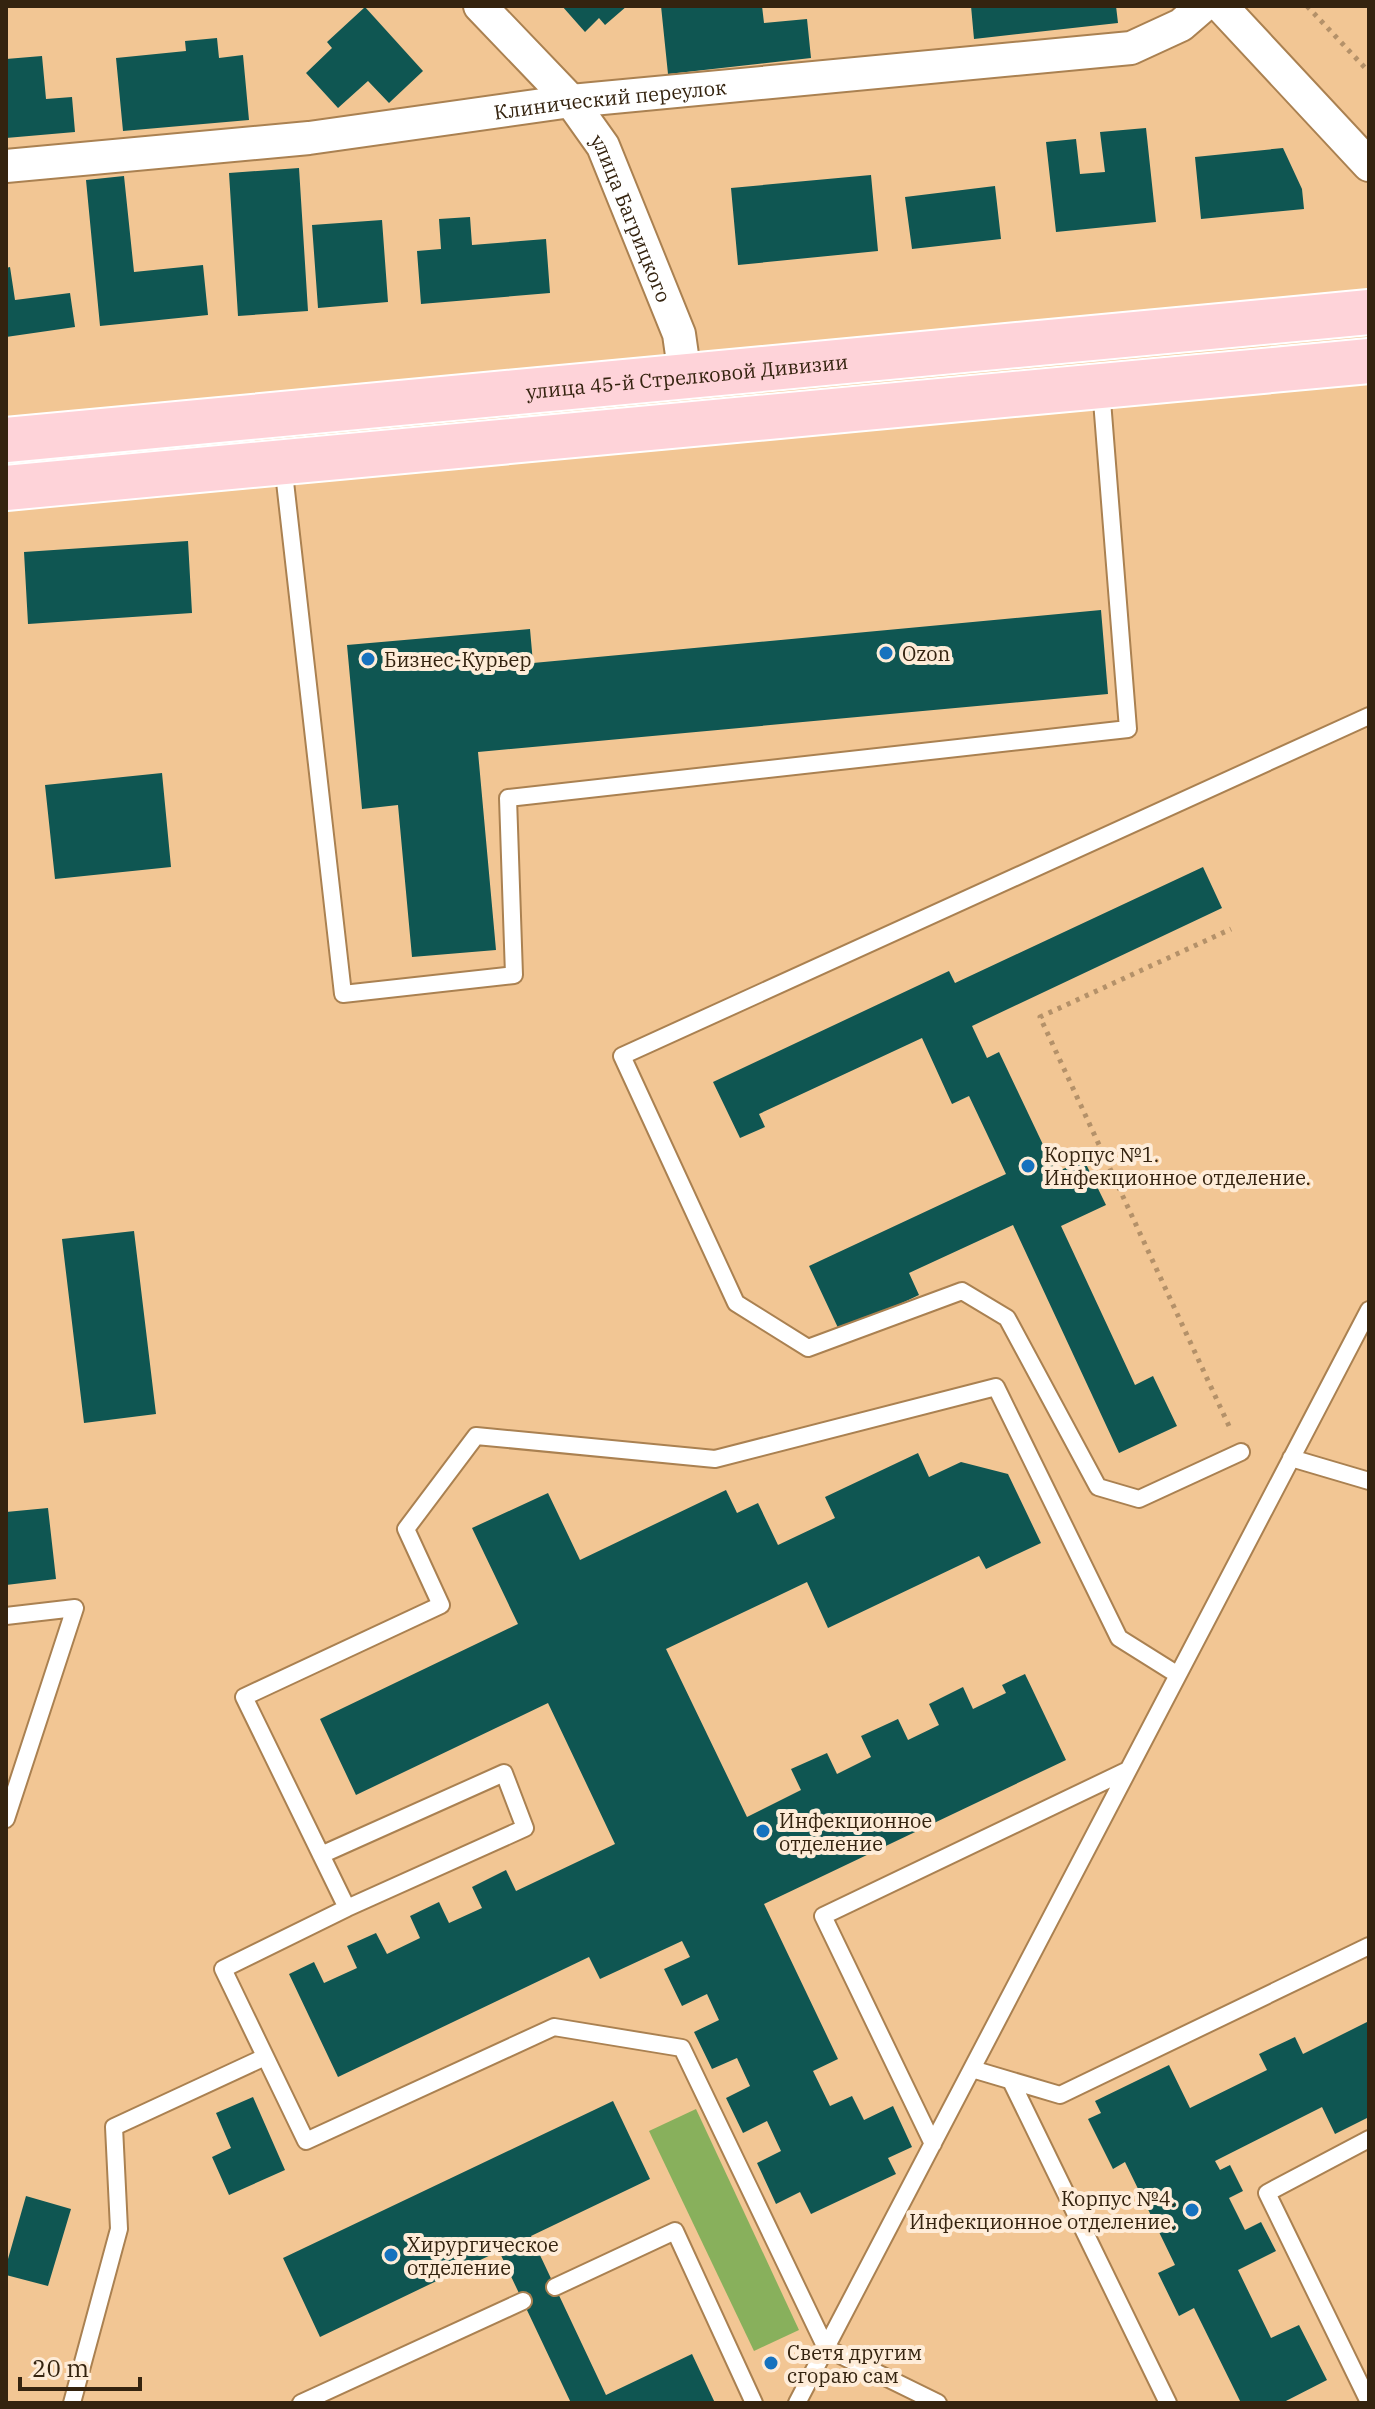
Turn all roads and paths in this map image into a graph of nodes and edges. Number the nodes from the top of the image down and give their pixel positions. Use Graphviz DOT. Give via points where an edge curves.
graph roads {
  1 [pos="480,6"];
  2 [pos="1203,6"];
  3 [pos="1221,6"];
  4 [pos="1307,6"];
  5 [pos="1369,72"];
  6 [pos="571,101"];
  7 [pos="1369,165"];
  8 [pos="6,166"];
  9 [pos="1369,312"];
  10 [pos="1369,361"];
  11 [pos="685,376"];
  12 [pos="1100,386"];
  13 [pos="6,440"];
  14 [pos="283,462"];
  15 [pos="6,488"];
  16 [pos="1369,716"];
  17 [pos="1231,929"];
  18 [pos="1369,1310"];
  19 [pos="1241,1452"];
  20 [pos="1291,1458"];
  21 [pos="1369,1481"];
  22 [pos="6,1616"];
  23 [pos="1178,1675"];
  24 [pos="1128,1770"];
  25 [pos="12,1780"];
  26 [pos="6,1819"];
  27 [pos="321,1855"];
  28 [pos="347,1908"];
  29 [pos="1369,1946"];
  30 [pos="265,2057"];
  31 [pos="972,2069"];
  32 [pos="1011,2081"];
  33 [pos="1369,2139"];
  34 [pos="933,2144"];
  35 [pos="555,2287"];
  36 [pos="523,2301"];
  37 [pos="826,2348"];
  38 [pos="1369,2402"];
  39 [pos="72,2403"];
  40 [pos="301,2403"];
  41 [pos="754,2403"];
  42 [pos="797,2403"];
  43 [pos="938,2403"];
  44 [pos="1168,2403"];
  1 -- 6 [label="street, улица Багрицкого"];
  2 -- 6 [label="street, Клинический переулок" via="1181,25 1131,48"];
  3 -- 7 [label="street"];
  4 -- 5 [label="path"];
  6 -- 8 [label="street, Клинический переулок" via="309,138"];
  6 -- 11 [label="street, улица Багрицкого" via="603,146 679,334"];
  9 -- 11 [label="main road, улица 45-й Стрелковой Дивизии"];
  10 -- 12 [label="main road"];
  11 -- 13 [label="main road, улица 45-й Стрелковой Дивизии"];
  12 -- 14 [label="main road"];
  12 -- 14 [label="lane" via="1128,729 508,798 514,975 343,994"];
  14 -- 15 [label="main road"];
  16 -- 19 [label="lane" via="622,1056 736,1303 808,1348 962,1291 1007,1318 1098,1487 1139,1499"];
  17 -- 19 [label="path" via="1040,1017"];
  18 -- 20 [label="lane"];
  20 -- 21 [label="lane"];
  20 -- 23 [label="lane"];
  22 -- 25 [label="lane" via="75,1608"];
  23 -- 24 [label="lane"];
  23 -- 27 [label="lane" via="1119,1638 996,1387 715,1459 476,1436 406,1529 441,1605 244,1697"];
  24 -- 31 [label="lane"];
  24 -- 34 [label="lane" via="823,1916"];
  25 -- 26 [label="lane"];
  27 -- 28 [label="lane"];
  27 -- 28 [label="lane" via="504,1773 525,1828"];
  28 -- 30 [label="lane" via="223,1969"];
  29 -- 32 [label="lane" via="1060,2095"];
  30 -- 37 [label="lane" via="306,2141 554,2027 682,2048"];
  30 -- 39 [label="lane" via="114,2127 119,2229"];
  31 -- 32 [label="lane"];
  31 -- 34 [label="lane"];
  32 -- 44 [label="lane"];
  33 -- 38 [label="lane" via="1267,2193"];
  34 -- 37 [label="lane"];
  35 -- 41 [label="lane" via="675,2231"];
  36 -- 40 [label="lane"];
  37 -- 42 [label="lane"];
  37 -- 43 [label="lane"];
}
